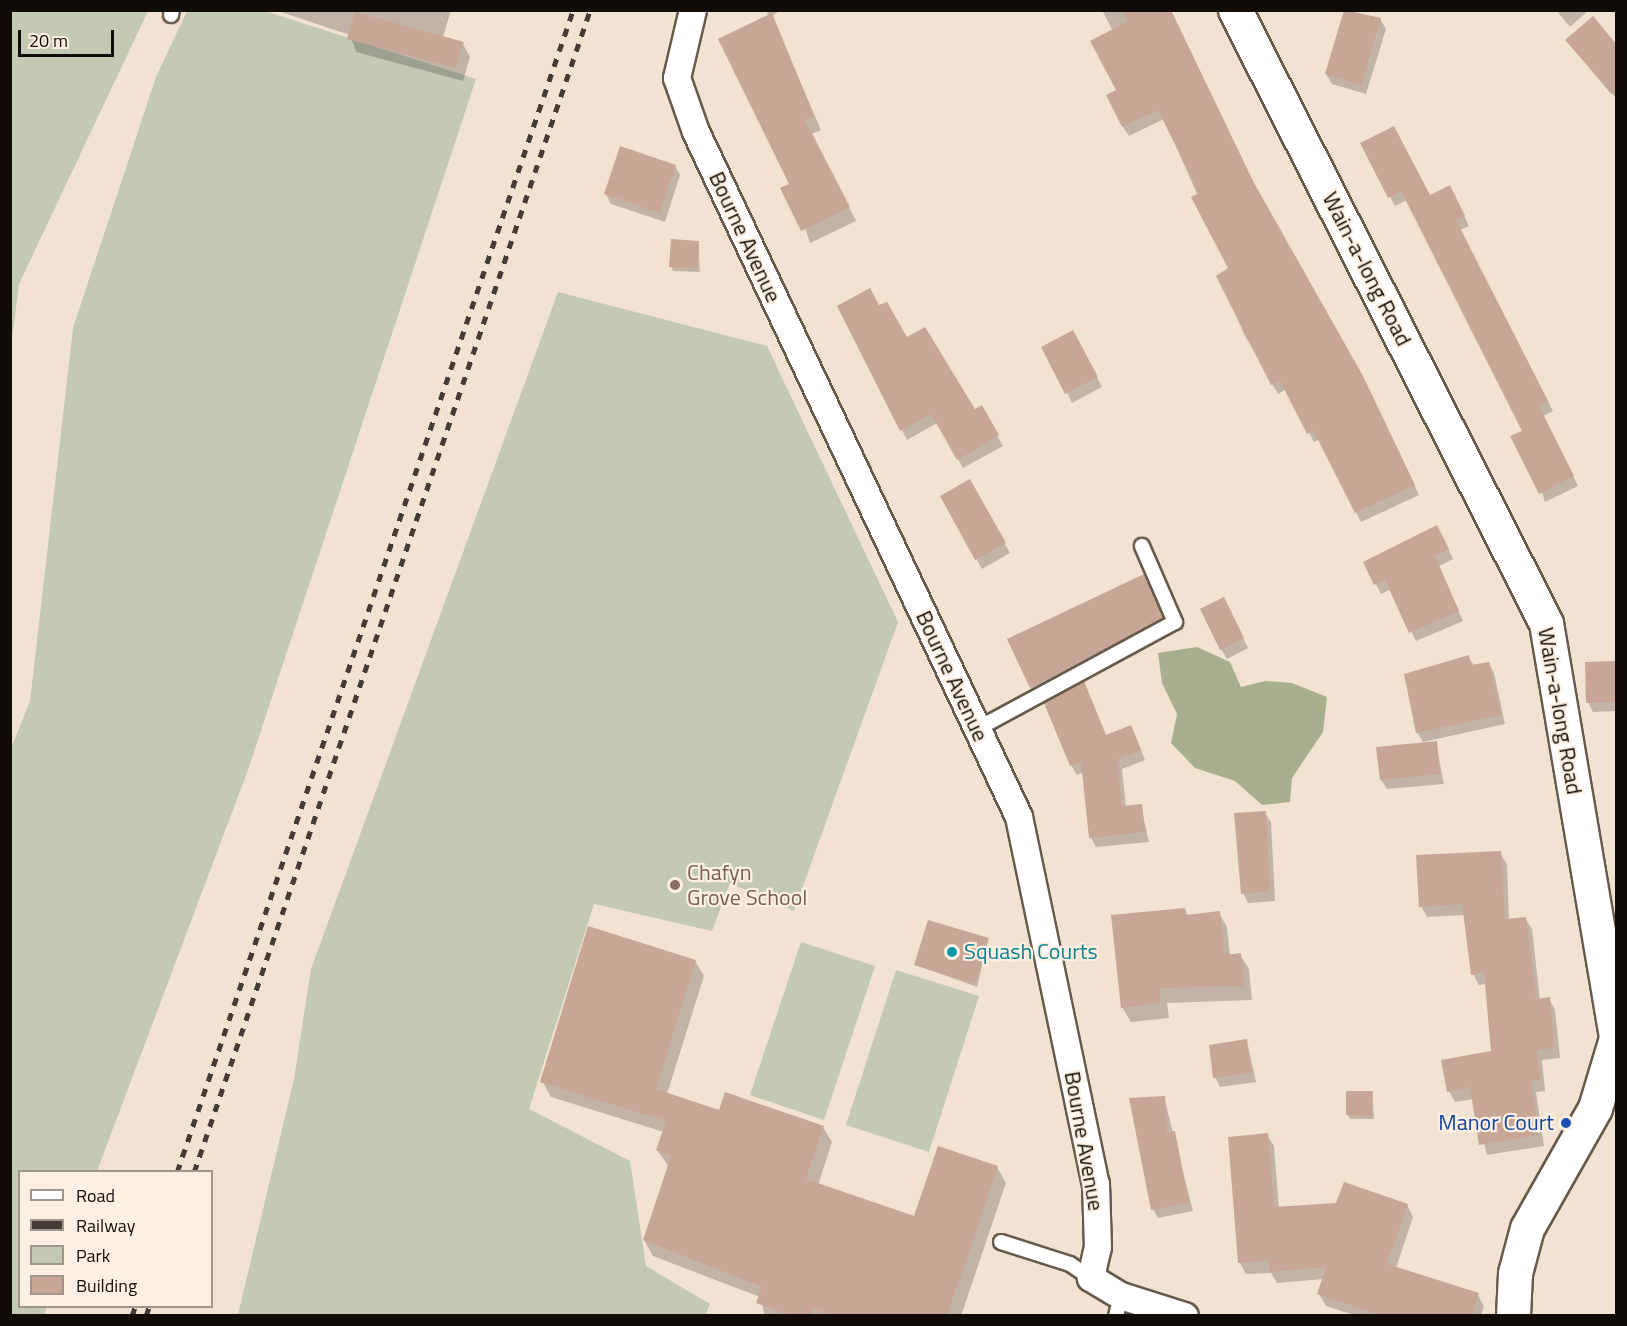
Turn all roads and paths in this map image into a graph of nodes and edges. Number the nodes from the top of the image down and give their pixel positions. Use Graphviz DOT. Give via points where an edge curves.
graph roads {
  1 [pos="693,10"];
  2 [pos="1235,10"];
  3 [pos="1142,546"];
  4 [pos="977,729"];
  5 [pos="1616,1038"];
  6 [pos="1000,1242"];
  7 [pos="1091,1278"];
  8 [pos="1118,1306"];
  9 [pos="1185,1316"];
  10 [pos="1513,1316"];
  1 -- 4 [label="street, Bourne Avenue" via="677,78 696,132"];
  2 -- 5 [label="street, Wain-a-long Road" via="1546,623"];
  3 -- 4 [label="lane" via="1175,622"];
  4 -- 7 [label="street, Bourne Avenue" via="1019,817 1096,1184 1098,1247"];
  5 -- 10 [label="street, Wain-a-long Road" via="1595,1108 1527,1228 1515,1273"];
  6 -- 7 [label="lane" via="1070,1264"];
  7 -- 8 [label="street"];
  8 -- 9 [label="street"];
}
